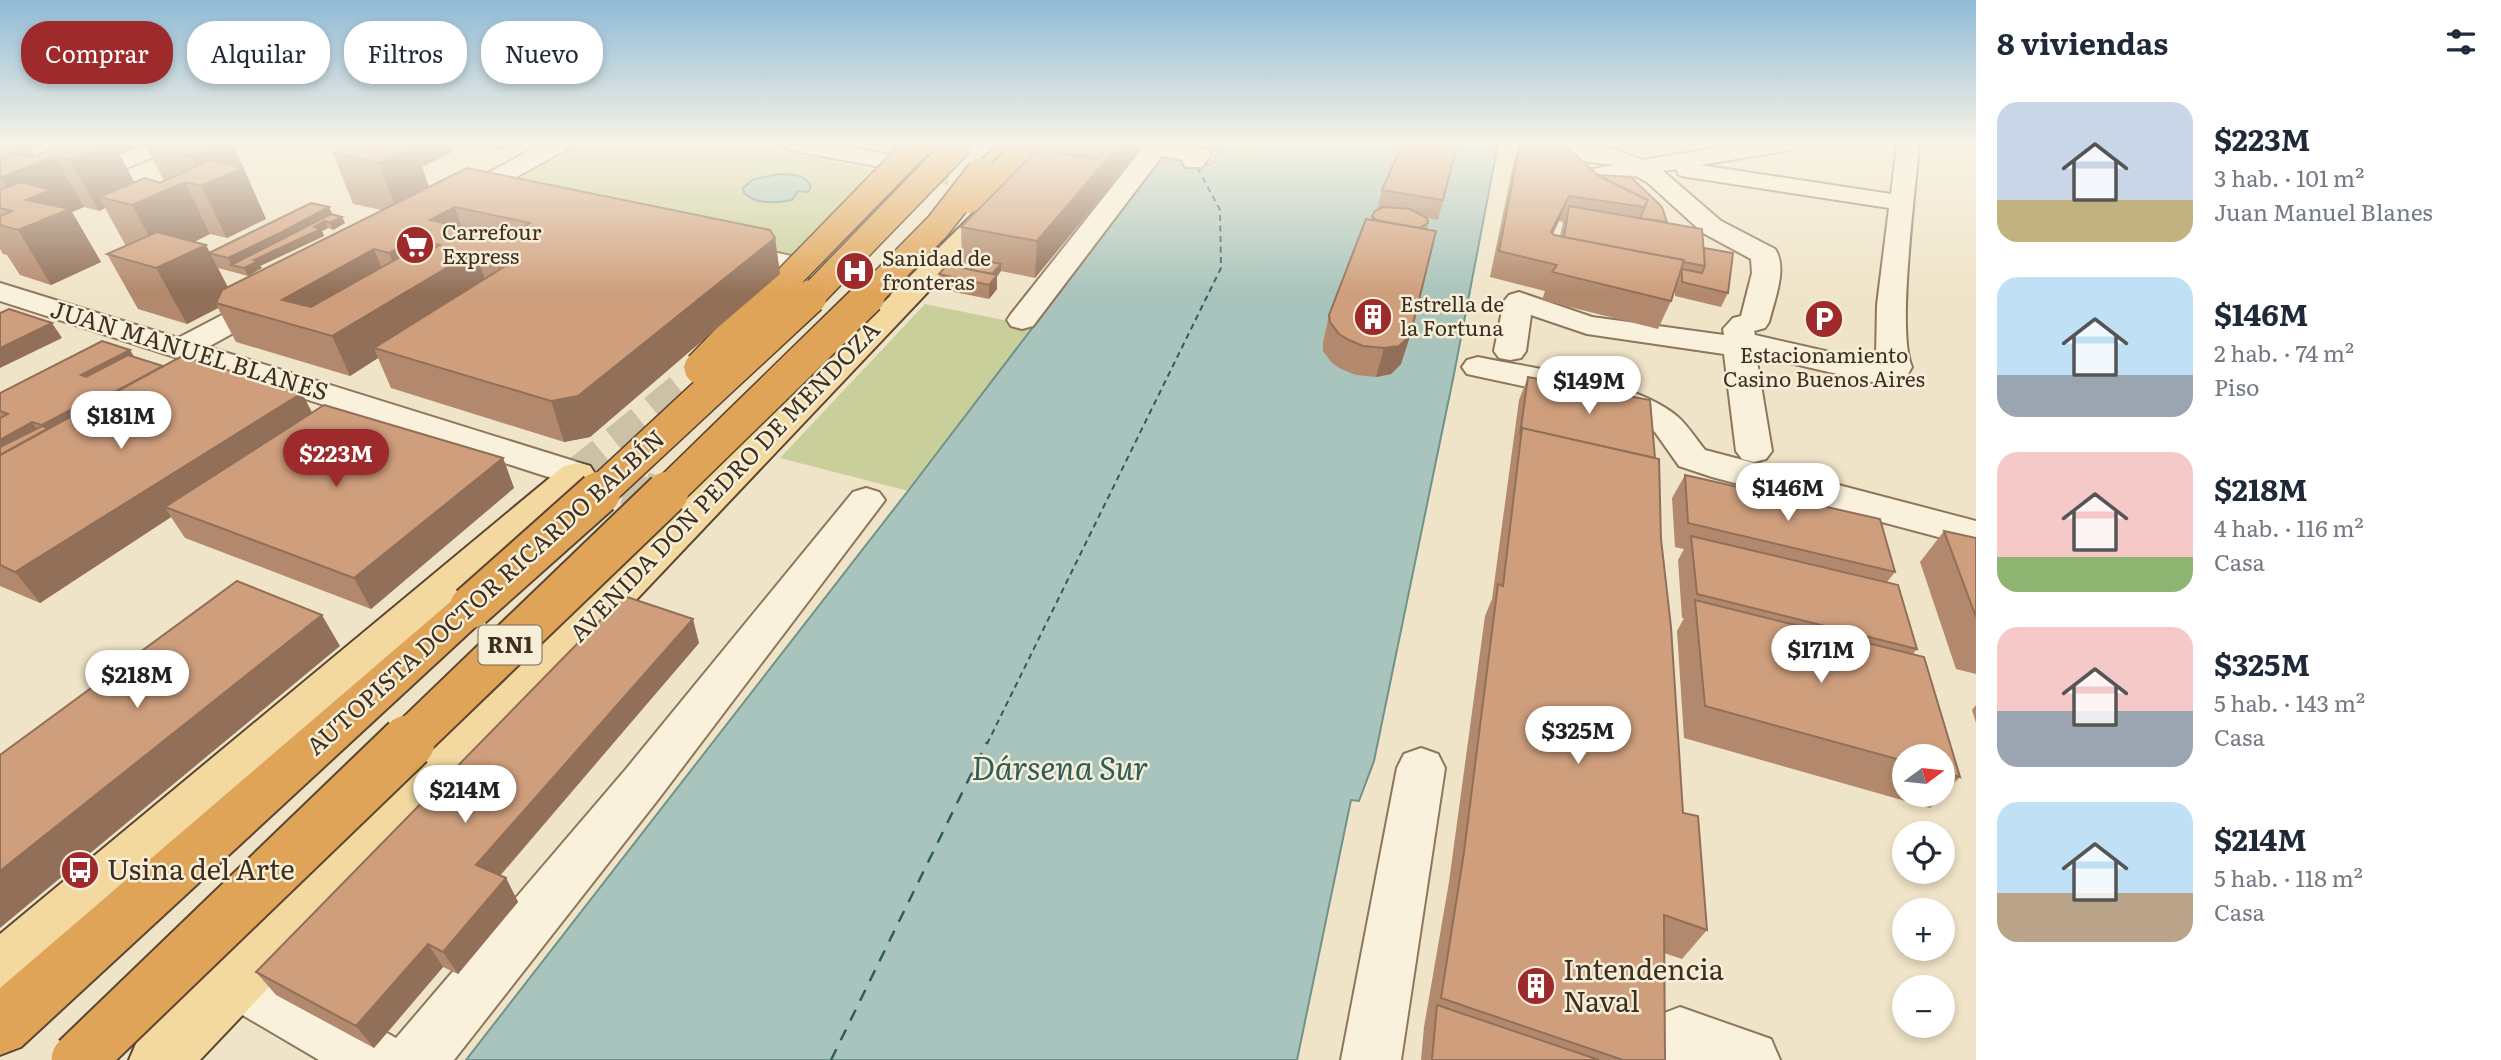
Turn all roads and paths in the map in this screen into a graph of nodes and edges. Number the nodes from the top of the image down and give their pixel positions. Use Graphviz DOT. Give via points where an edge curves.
graph roads {
  1 [pos="40,193"];
  2 [pos="468,193"];
  3 [pos="470,193"];
  4 [pos="871,193"];
  5 [pos="912,193"];
  6 [pos="963,193"];
  7 [pos="976,193"];
  8 [pos="1008,193"];
  9 [pos="1120,193"];
  10 [pos="1619,193"];
  11 [pos="1674,193"];
  12 [pos="1837,193"];
  13 [pos="1904,193"];
  14 [pos="501,201"];
  15 [pos="1903,203"];
  16 [pos="0,209"];
  17 [pos="433,213"];
  18 [pos="938,226"];
  19 [pos="1712,227"];
  20 [pos="700,244"];
  21 [pos="302,284"];
  22 [pos="911,291"];
  23 [pos="0,292"];
  24 [pos="1671,314"];
  25 [pos="1022,320"];
  26 [pos="126,330"];
  27 [pos="1741,337"];
  28 [pos="91,348"];
  29 [pos="183,348"];
  30 [pos="1510,351"];
  31 [pos="1478,368"];
  32 [pos="1754,451"];
  33 [pos="577,474"];
  34 [pos="866,500"];
  35 [pos="1976,534"];
  36 [pos="471,607"];
  37 [pos="1421,768"];
  38 [pos="0,970"];
  39 [pos="237,981"];
  40 [pos="0,1026"];
  41 [pos="1680,1036"];
  42 [pos="78,1060"];
  43 [pos="159,1060"];
  44 [pos="376,1060"];
  45 [pos="416,1060"];
  46 [pos="1371,1060"];
  47 [pos="1750,1060"];
  1 -- 16 [label="street"];
  2 -- 17 [label="street"];
  3 -- 14 [label="street"];
  4 -- 36 [label="highway, bridge"];
  5 -- 36 [label="highway, AUTOPISTA DOCTOR RICARDO BALBÍN / RN1, bridge" via="788,320"];
  6 -- 18 [label="highway, AUTOPISTA DOCTOR RICARDO BALBÍN / RN1, bridge"];
  7 -- 18 [label="highway, bridge"];
  8 -- 22 [label="main road, AVENIDA DON PEDRO DE MENDOZA"];
  9 -- 25 [label="street"];
  10 -- 19 [label="street" via="1659,215"];
  11 -- 19 [label="street"];
  12 -- 15 [label="street"];
  13 -- 15 [label="street"];
  15 -- 27 [label="street" via="1892,305 1895,372 1876,373 1760,348"];
  18 -- 42 [label="highway, AUTOPISTA DOCTOR RICARDO BALBÍN / RN1, bridge" via="816,350"];
  19 -- 27 [label="street" via="1754,247 1766,259 1755,322"];
  20 -- 22 [label="street"];
  21 -- 29 [label="street"];
  22 -- 39 [label="main road, AVENIDA DON PEDRO DE MENDOZA"];
  23 -- 26 [label="street, JUAN MANUEL BLANES"];
  24 -- 27 [label="street"];
  26 -- 28 [label="street"];
  26 -- 29 [label="street, JUAN MANUEL BLANES"];
  27 -- 30 [label="street" via="1587,326 1519,301"];
  27 -- 32 [label="street"];
  29 -- 33 [label="street, JUAN MANUEL BLANES"];
  31 -- 35 [label="street" via="1620,397 1667,425 1692,458 1703,462"];
  33 -- 38 [label="main road"];
  34 -- 45 [label="street"];
  36 -- 40 [label="highway, AUTOPISTA DOCTOR RICARDO BALBÍN / RN1"];
  37 -- 46 [label="street"];
  39 -- 43 [label="main road, AVENIDA DON PEDRO DE MENDOZA"];
  39 -- 44 [label="street"];
  41 -- 47 [label="street"];
}
